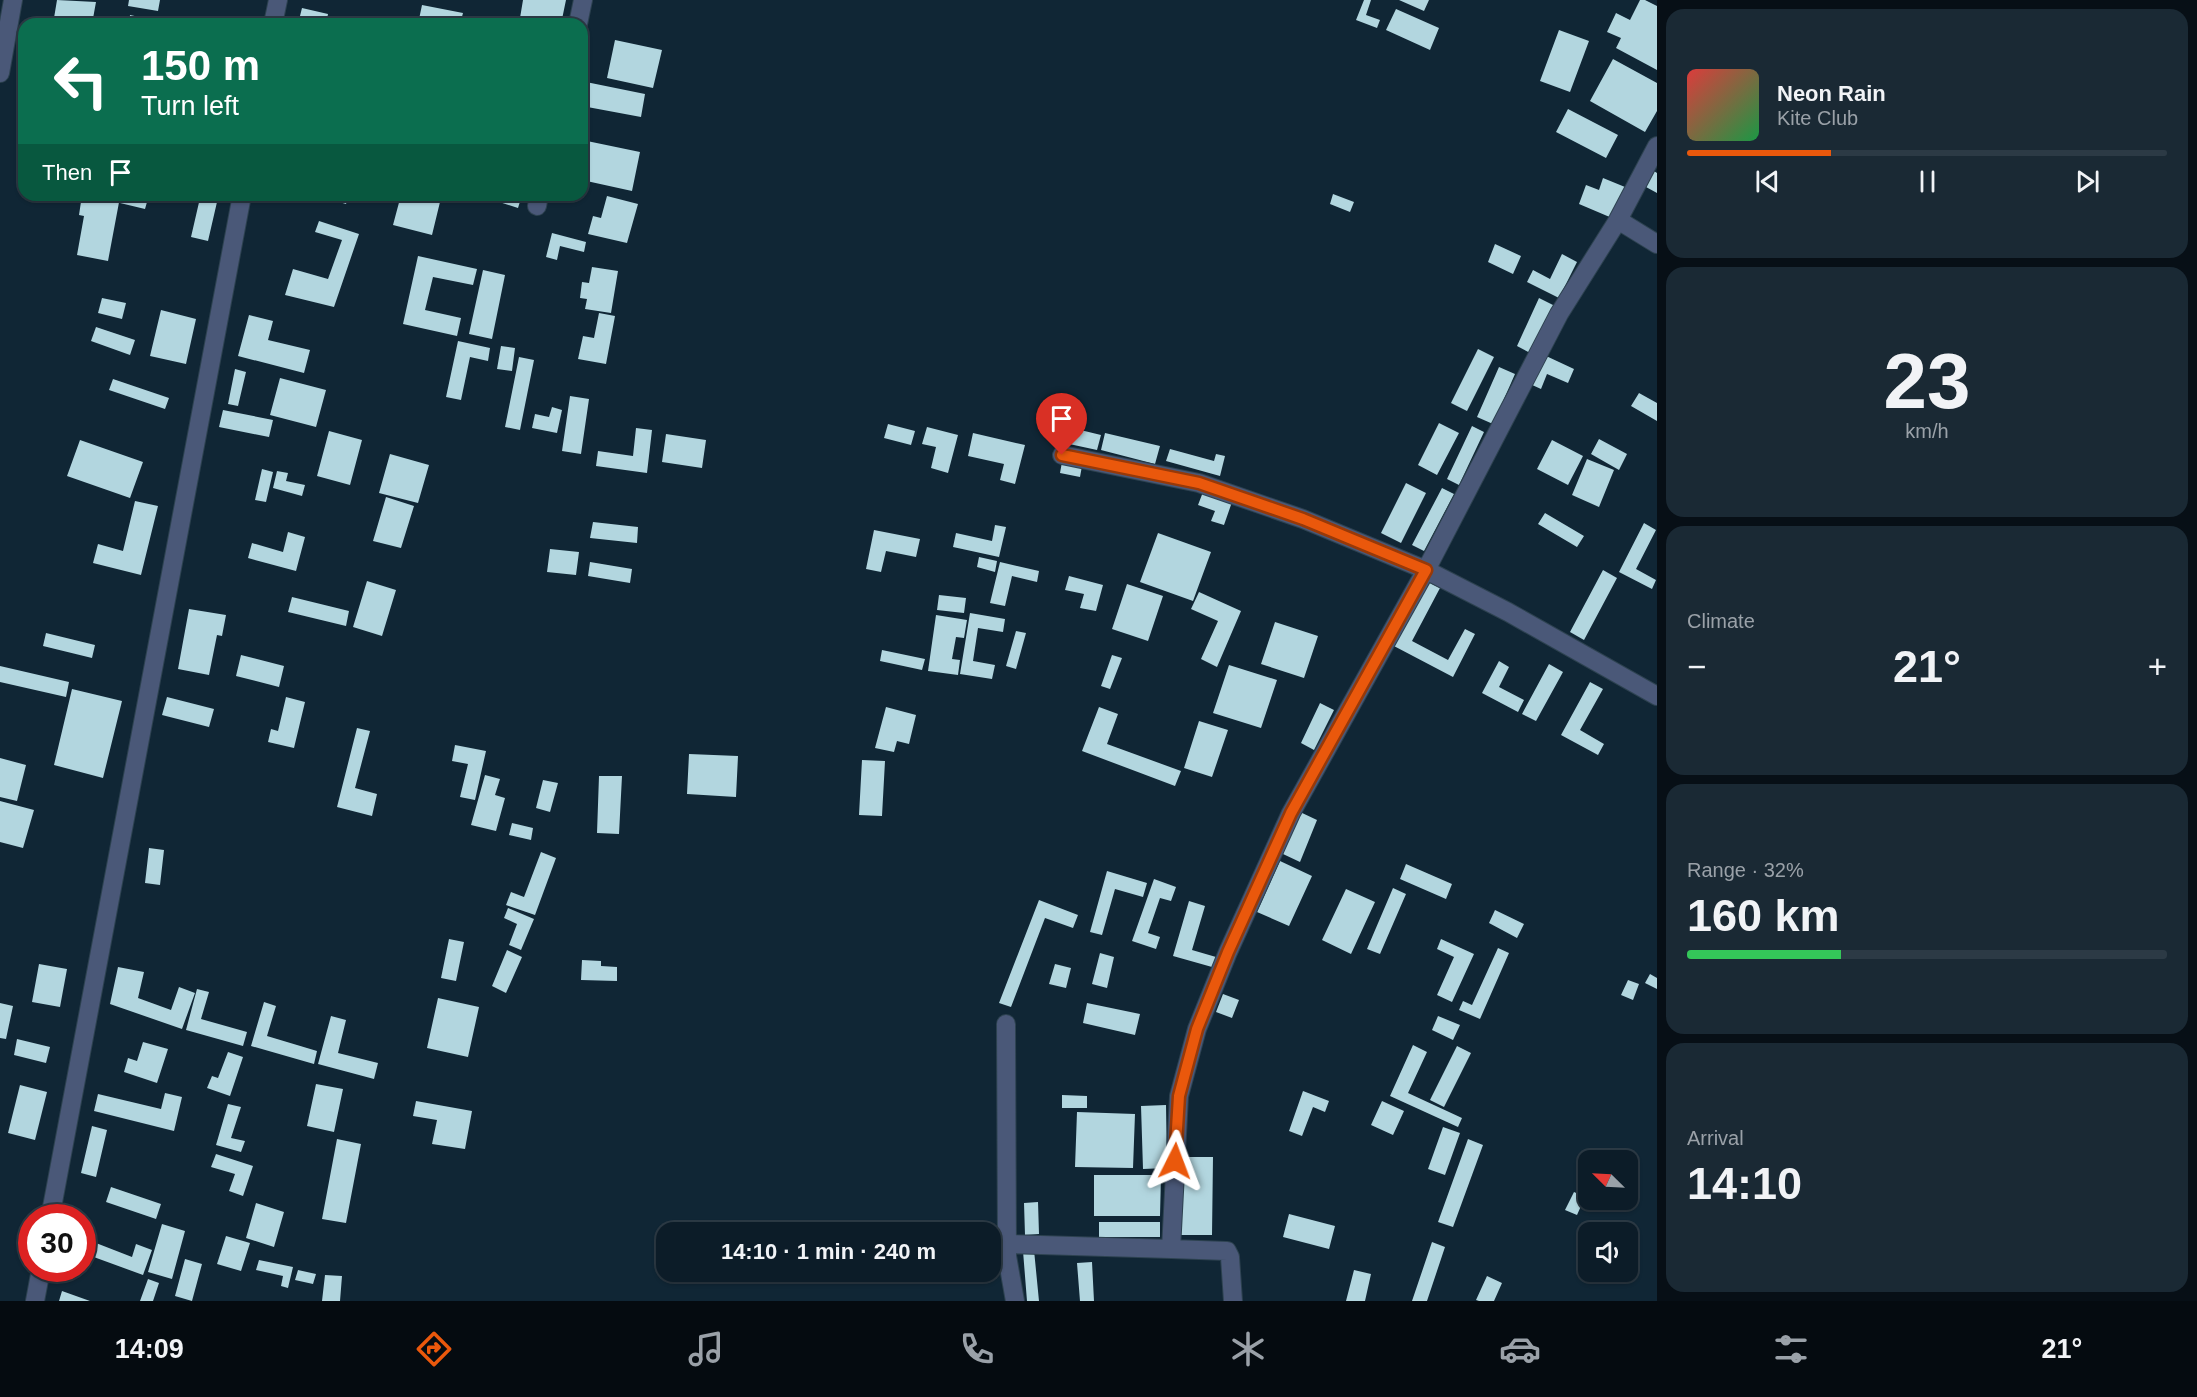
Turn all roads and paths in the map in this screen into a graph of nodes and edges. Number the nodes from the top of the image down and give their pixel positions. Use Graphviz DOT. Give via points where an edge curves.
graph roads {
  1 [pos="13,0"];
  2 [pos="278,0"];
  3 [pos="583,0"];
  4 [pos="274,18"];
  5 [pos="579,18"];
  6 [pos="0,73"];
  7 [pos="1657,146"];
  8 [pos="241,201"];
  9 [pos="1618,220"];
  10 [pos="1657,244"];
  11 [pos="1062,455"];
  12 [pos="1426,570"];
  13 [pos="1657,696"];
  14 [pos="1006,1024"];
  15 [pos="53,1204"];
  16 [pos="1006,1244"];
  17 [pos="1171,1249"];
  18 [pos="39,1282"];
  19 [pos="35,1301"];
  20 [pos="1015,1301"];
  21 [pos="1233,1301"];
  1 -- 6 [label="street"];
  2 -- 4 [label="street"];
  3 -- 5 [label="street"];
  7 -- 9 [label="street"];
  8 -- 15 [label="street"];
  9 -- 10 [label="street"];
  9 -- 12 [label="street" via="1559,314"];
  11 -- 12 [label="street" via="1199,483 1303,519"];
  12 -- 13 [label="street"];
  12 -- 17 [label="street" via="1291,813 1197,1029 1179,1096"];
  14 -- 16 [label="street"];
  16 -- 17 [label="street"];
  16 -- 20 [label="street"];
  17 -- 21 [label="street" via="1227,1251"];
  18 -- 19 [label="street"];
}
